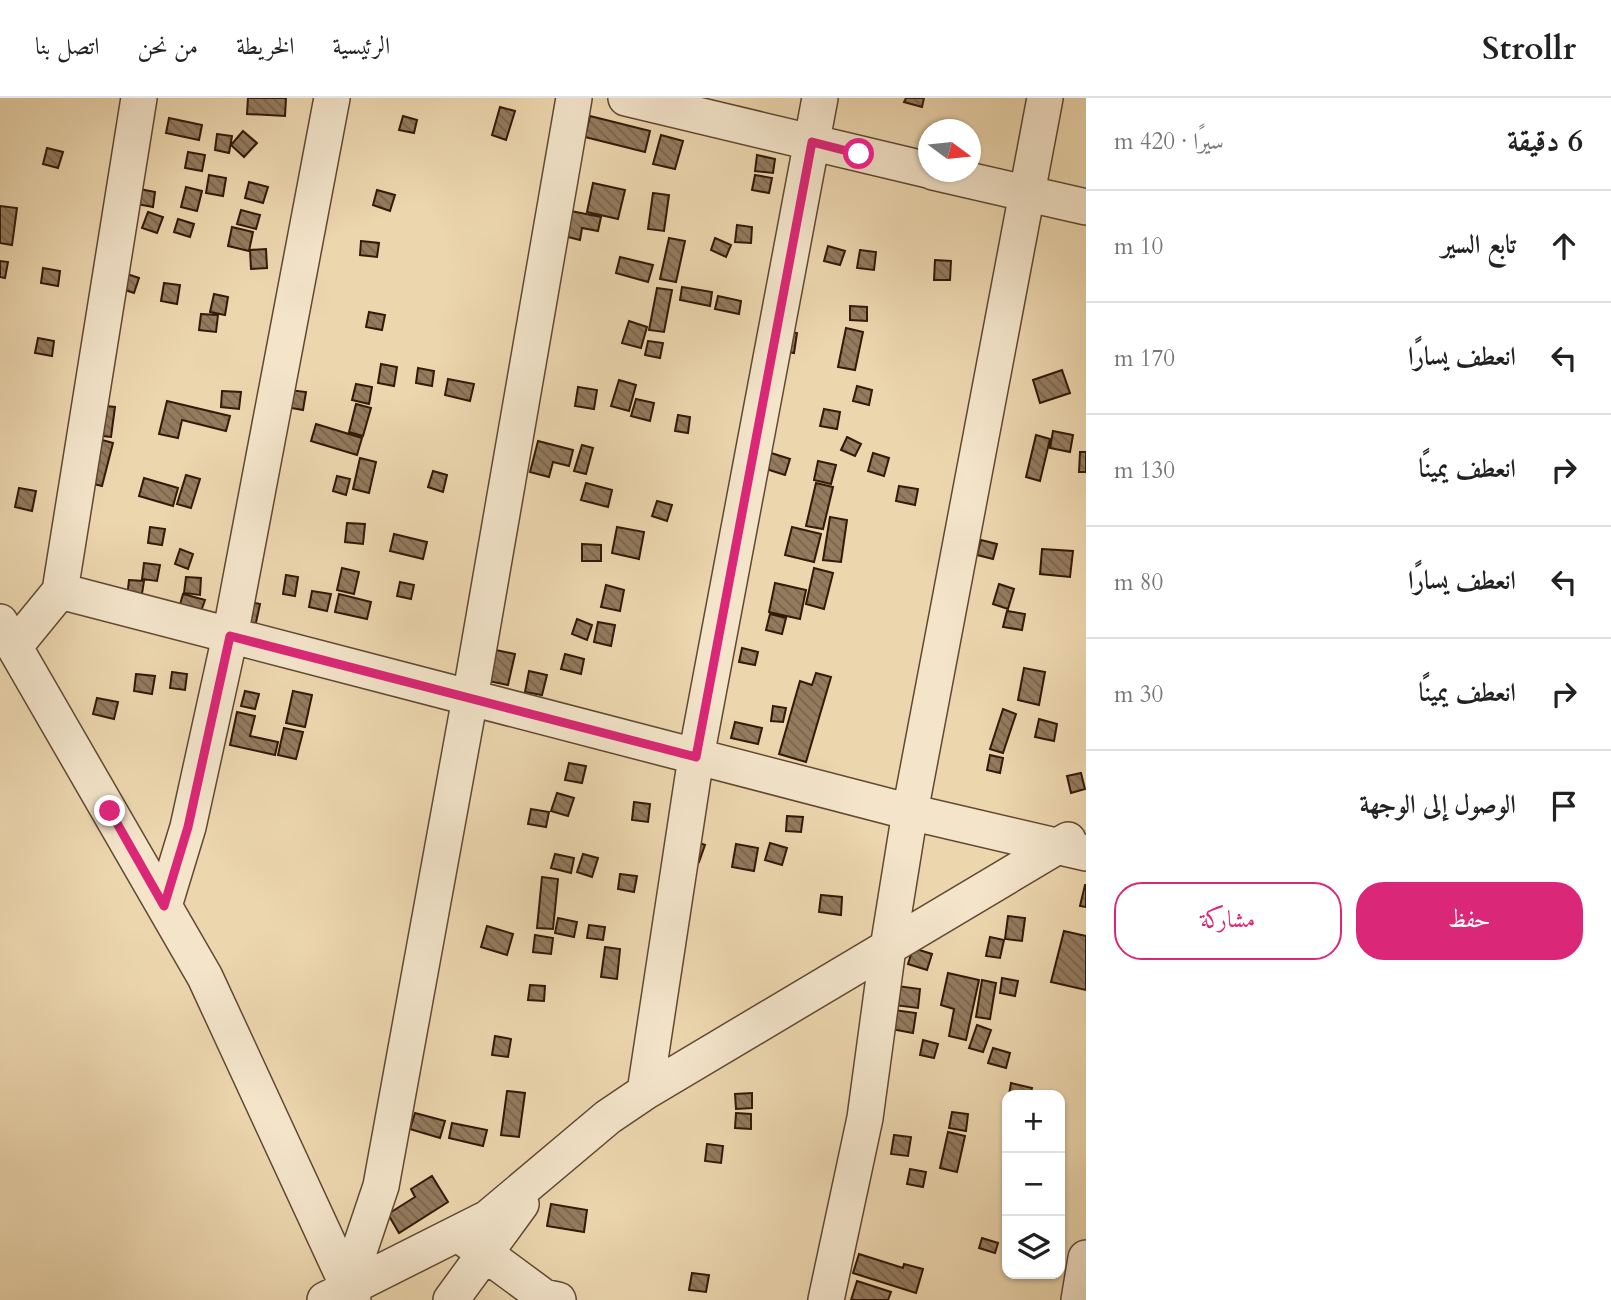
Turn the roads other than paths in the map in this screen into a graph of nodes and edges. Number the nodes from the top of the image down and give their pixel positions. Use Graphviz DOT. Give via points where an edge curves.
graph roads {
  1 [pos="139,98"];
  2 [pos="332,98"];
  3 [pos="574,98"];
  4 [pos="626,98"];
  5 [pos="820,98"];
  6 [pos="1045,98"];
  7 [pos="812,142"];
  8 [pos="918,168"];
  9 [pos="977,182"];
  10 [pos="1027,194"];
  11 [pos="1086,207"];
  12 [pos="60,592"];
  13 [pos="7,634"];
  14 [pos="230,636"];
  15 [pos="470,698"];
  16 [pos="696,757"];
  17 [pos="910,812"];
  18 [pos="1076,843"];
  19 [pos="164,906"];
  20 [pos="888,948"];
  21 [pos="645,1092"];
  22 [pos="548,1167"];
  23 [pos="456,1233"];
  24 [pos="484,1254"];
  25 [pos="1086,1258"];
  26 [pos="342,1296"];
  27 [pos="451,1300"];
  28 [pos="558,1300"];
  29 [pos="826,1300"];
  30 [pos="1079,1300"];
  1 -- 12 [label="street"];
  2 -- 14 [label="street"];
  3 -- 15 [label="street"];
  4 -- 7 [label="street"];
  5 -- 7 [label="street"];
  6 -- 10 [label="street"];
  7 -- 8 [label="street"];
  7 -- 16 [label="street"];
  9 -- 10 [label="street"];
  10 -- 11 [label="street"];
  10 -- 17 [label="street"];
  12 -- 13 [label="street"];
  12 -- 14 [label="street"];
  13 -- 19 [label="street"];
  14 -- 15 [label="street"];
  14 -- 19 [label="street" via="188,827"];
  15 -- 16 [label="street"];
  15 -- 26 [label="street" via="381,1186"];
  16 -- 17 [label="street"];
  16 -- 21 [label="street"];
  17 -- 18 [label="street"];
  17 -- 20 [label="street"];
  18 -- 20 [label="street"];
  19 -- 26 [label="street" via="205,977"];
  20 -- 21 [label="street"];
  20 -- 29 [label="street" via="864,1118"];
  21 -- 22 [label="street" via="608,1116"];
  22 -- 23 [label="street" via="488,1218"];
  22 -- 24 [label="street"];
  23 -- 24 [label="street"];
  23 -- 26 [label="street"];
  24 -- 27 [label="street"];
  24 -- 28 [label="street" via="544,1297"];
  25 -- 30 [label="street"];
}
